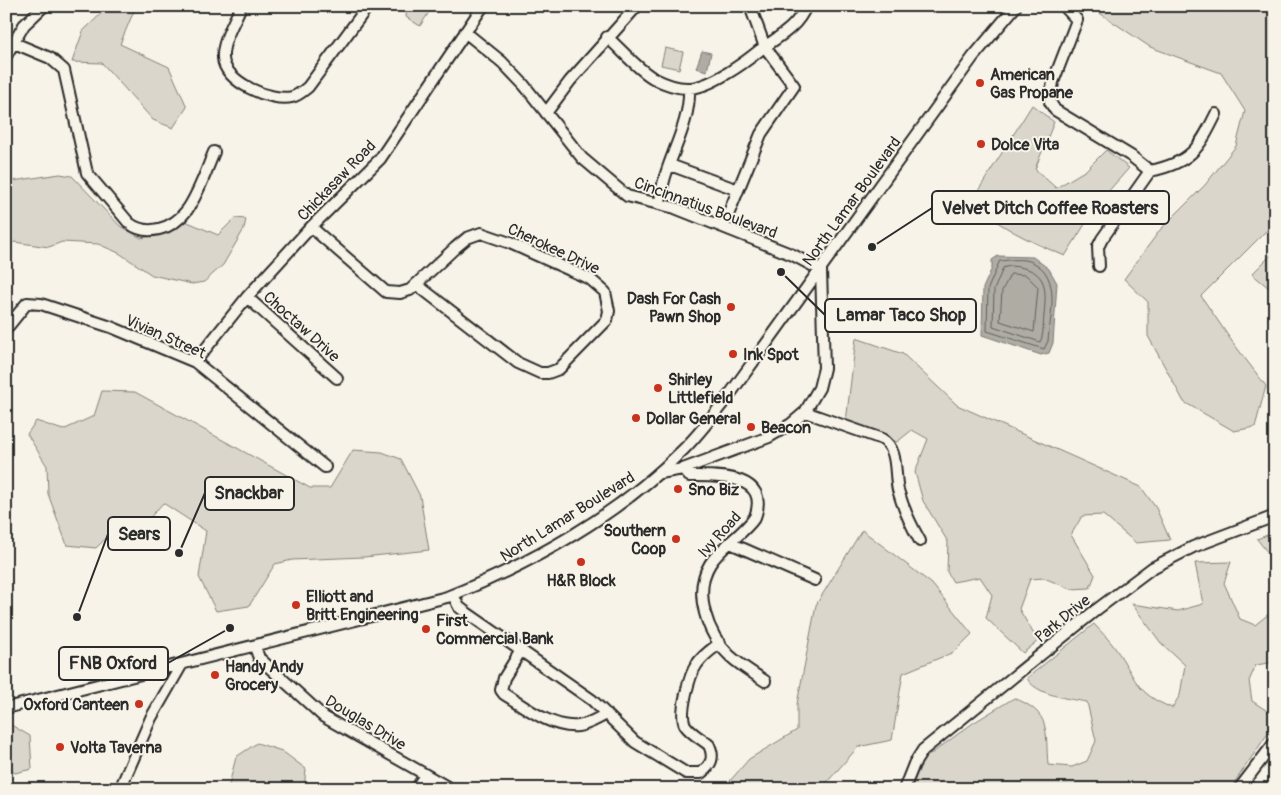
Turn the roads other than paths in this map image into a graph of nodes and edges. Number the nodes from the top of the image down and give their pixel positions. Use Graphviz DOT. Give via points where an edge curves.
graph roads {
  1 [pos="44,6"];
  2 [pos="241,6"];
  3 [pos="368,6"];
  4 [pos="483,6"];
  5 [pos="637,6"];
  6 [pos="750,6"];
  7 [pos="806,6"];
  8 [pos="1016,6"];
  9 [pos="1064,6"];
  10 [pos="466,32"];
  11 [pos="607,37"];
  12 [pos="14,43"];
  13 [pos="765,47"];
  14 [pos="6,56"];
  15 [pos="689,88"];
  16 [pos="546,113"];
  17 [pos="1216,114"];
  18 [pos="214,152"];
  19 [pos="670,165"];
  20 [pos="1150,171"];
  21 [pos="738,190"];
  22 [pos="660,204"];
  23 [pos="724,227"];
  24 [pos="311,228"];
  25 [pos="1099,266"];
  26 [pos="820,270"];
  27 [pos="416,284"];
  28 [pos="247,297"];
  29 [pos="6,329"];
  30 [pos="195,362"];
  31 [pos="337,378"];
  32 [pos="805,412"];
  33 [pos="325,467"];
  34 [pos="683,469"];
  35 [pos="659,473"];
  36 [pos="1275,516"];
  37 [pos="920,542"];
  38 [pos="730,543"];
  39 [pos="815,580"];
  40 [pos="453,595"];
  41 [pos="720,644"];
  42 [pos="255,647"];
  43 [pos="520,652"];
  44 [pos="182,664"];
  45 [pos="765,680"];
  46 [pos="6,708"];
  47 [pos="607,714"];
  48 [pos="1275,742"];
  49 [pos="425,775"];
  50 [pos="120,789"];
  51 [pos="416,789"];
  52 [pos="451,789"];
  53 [pos="904,789"];
  54 [pos="1239,789"];
  1 -- 12 [label="street" via="24,25"];
  2 -- 3 [label="street" via="224,50 224,64 238,82 281,98 300,94 308,87"];
  4 -- 10 [label="street, Chickasaw Road"];
  5 -- 11 [label="street"];
  6 -- 13 [label="street"];
  7 -- 13 [label="street" via="801,19"];
  8 -- 26 [label="street, North Lamar Boulevard" via="973,57"];
  9 -- 20 [label="street" via="1077,20 1053,82 1050,102 1055,110"];
  10 -- 16 [label="street, Cincinnatius Boulevard" via="502,62"];
  10 -- 24 [label="street, Chickasaw Road" via="380,159"];
  11 -- 15 [label="street" via="653,78"];
  11 -- 16 [label="street"];
  12 -- 14 [label="street"];
  12 -- 18 [label="street" via="50,58 64,70 86,173 128,223 137,229 153,231 164,227 186,211"];
  13 -- 15 [label="street" via="712,80"];
  13 -- 21 [label="street" via="794,86 761,134"];
  15 -- 19 [label="street" via="689,108"];
  16 -- 22 [label="street, Cincinnatius Boulevard" via="582,158 614,187 637,200"];
  17 -- 20 [label="street" via="1192,154 1176,164"];
  19 -- 21 [label="street"];
  19 -- 22 [label="street"];
  20 -- 25 [label="street" via="1102,239 1098,247"];
  21 -- 23 [label="street"];
  22 -- 23 [label="street, Cincinnatius Boulevard"];
  23 -- 26 [label="street, Cincinnatius Boulevard" via="793,255"];
  24 -- 27 [label="street, Cherokee Drive" via="386,292 400,293"];
  24 -- 28 [label="street, Chickasaw Road"];
  26 -- 32 [label="street" via="824,368 819,388"];
  26 -- 35 [label="street, North Lamar Boulevard" via="699,434"];
  27 -- 27 [label="street, Cherokee Drive" via="518,363 540,373 559,369 598,331 607,320 609,311 605,292 590,278 481,233 462,242"];
  28 -- 30 [label="street, Chickasaw Road"];
  28 -- 31 [label="street, Choctaw Drive"];
  29 -- 30 [label="street, Vivian Street" via="28,303 41,304 111,327"];
  30 -- 33 [label="street, Vivian Street"];
  32 -- 34 [label="street" via="770,437"];
  32 -- 37 [label="street" via="889,444 898,489"];
  34 -- 35 [label="street"];
  34 -- 38 [label="street, Ivy Road" via="689,476 729,476 745,483 756,495 755,517"];
  35 -- 40 [label="street, North Lamar Boulevard" via="638,491 544,552"];
  36 -- 53 [label="street, Park Drive" via="1193,547 1152,568 923,750"];
  38 -- 39 [label="street"];
  38 -- 41 [label="street, Ivy Road" via="709,566 703,586 704,607"];
  40 -- 42 [label="street, North Lamar Boulevard"];
  40 -- 43 [label="street" via="459,607"];
  41 -- 45 [label="street, Ivy Road" via="740,664"];
  41 -- 47 [label="street" via="695,666 683,710 687,728 712,750 710,764 701,773 686,773 669,764 635,742"];
  42 -- 44 [label="street, North Lamar Boulevard"];
  42 -- 49 [label="street, Douglas Drive" via="259,658 324,717"];
  43 -- 47 [label="street" via="569,683"];
  43 -- 47 [label="street" via="504,678 504,694 548,720 565,725 578,727"];
  44 -- 46 [label="street, North Lamar Boulevard"];
  44 -- 50 [label="street" via="151,718"];
  48 -- 54 [label="street"];
  49 -- 51 [label="street"];
  49 -- 52 [label="street, Douglas Drive"];
}
